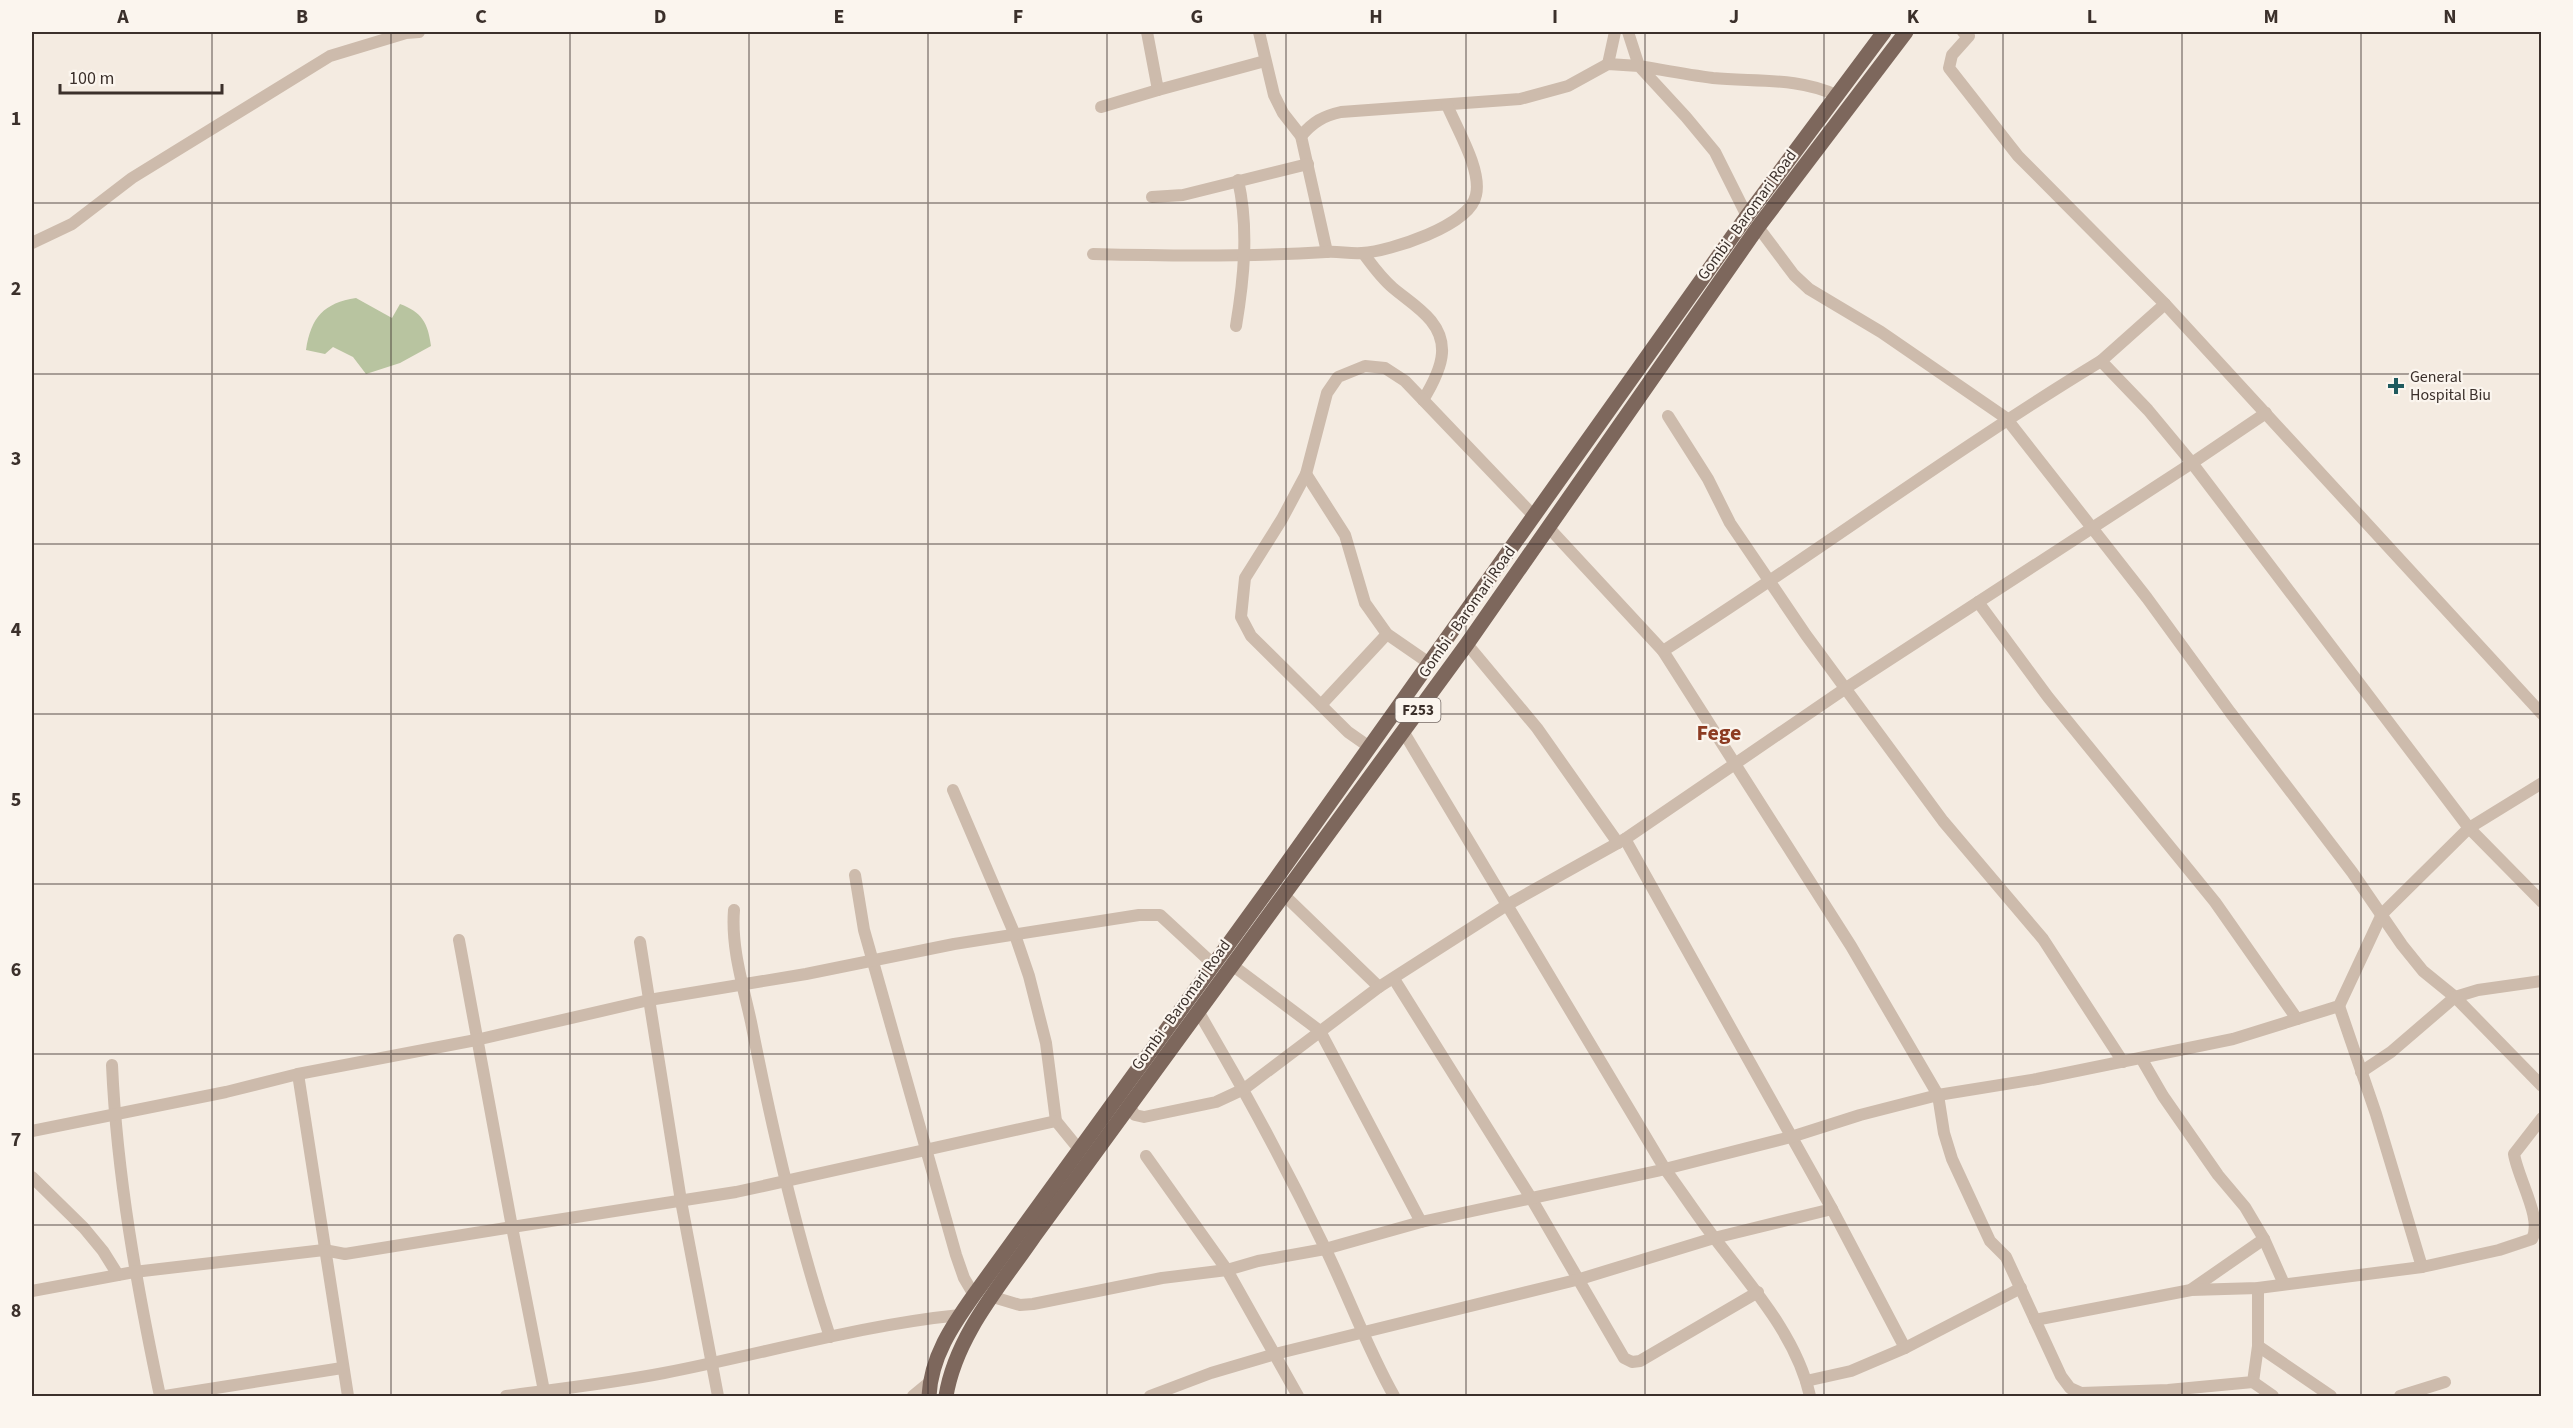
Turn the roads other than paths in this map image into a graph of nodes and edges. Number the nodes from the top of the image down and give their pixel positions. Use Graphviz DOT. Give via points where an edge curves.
graph roads {
  1 [pos="419,32"];
  2 [pos="1147,32"];
  3 [pos="1259,32"];
  4 [pos="1615,32"];
  5 [pos="1628,32"];
  6 [pos="1884,32"];
  7 [pos="1906,32"];
  8 [pos="1963,32"];
  9 [pos="1265,61"];
  10 [pos="1608,64"];
  11 [pos="1639,66"];
  12 [pos="1158,90"];
  13 [pos="1838,96"];
  14 [pos="1447,105"];
  15 [pos="1101,106"];
  16 [pos="1301,136"];
  17 [pos="1308,164"];
  18 [pos="1238,180"];
  19 [pos="1152,197"];
  20 [pos="1753,221"];
  21 [pos="32,243"];
  22 [pos="1327,252"];
  23 [pos="1363,253"];
  24 [pos="1093,254"];
  25 [pos="1243,255"];
  26 [pos="2165,304"];
  27 [pos="1236,326"];
  28 [pos="2101,361"];
  29 [pos="1423,400"];
  30 [pos="2266,413"];
  31 [pos="1668,417"];
  32 [pos="2006,418"];
  33 [pos="2192,463"];
  34 [pos="1306,474"];
  35 [pos="1533,515"];
  36 [pos="2090,527"];
  37 [pos="1549,528"];
  38 [pos="1772,582"];
  39 [pos="1978,602"];
  40 [pos="1465,614"];
  41 [pos="1477,629"];
  42 [pos="1387,634"];
  43 [pos="1467,644"];
  44 [pos="1663,651"];
  45 [pos="1428,663"];
  46 [pos="1846,688"];
  47 [pos="1321,705"];
  48 [pos="2541,714"];
  49 [pos="1403,731"];
  50 [pos="1368,746"];
  51 [pos="1736,763"];
  52 [pos="2541,783"];
  53 [pos="953,790"];
  54 [pos="2469,828"];
  55 [pos="1622,841"];
  56 [pos="855,875"];
  57 [pos="1284,895"];
  58 [pos="2541,902"];
  59 [pos="1507,905"];
  60 [pos="734,910"];
  61 [pos="2382,914"];
  62 [pos="1015,935"];
  63 [pos="459,940"];
  64 [pos="640,942"];
  65 [pos="874,962"];
  66 [pos="1213,964"];
  67 [pos="1232,965"];
  68 [pos="1394,979"];
  69 [pos="2541,981"];
  70 [pos="743,983"];
  71 [pos="1379,987"];
  72 [pos="2455,997"];
  73 [pos="649,1000"];
  74 [pos="2339,1006"];
  75 [pos="1198,1011"];
  76 [pos="2297,1019"];
  77 [pos="1320,1030"];
  78 [pos="476,1040"];
  79 [pos="2141,1058"];
  80 [pos="2123,1062"];
  81 [pos="112,1065"];
  82 [pos="2361,1071"];
  83 [pos="298,1074"];
  84 [pos="2541,1086"];
  85 [pos="1244,1089"];
  86 [pos="1938,1095"];
  87 [pos="1124,1100"];
  88 [pos="114,1116"];
  89 [pos="2541,1118"];
  90 [pos="1056,1121"];
  91 [pos="32,1131"];
  92 [pos="1791,1137"];
  93 [pos="1078,1148"];
  94 [pos="926,1150"];
  95 [pos="1146,1156"];
  96 [pos="1665,1169"];
  97 [pos="32,1178"];
  98 [pos="784,1182"];
  99 [pos="1531,1198"];
  100 [pos="681,1201"];
  101 [pos="1832,1209"];
  102 [pos="1420,1222"];
  103 [pos="512,1227"];
  104 [pos="1714,1238"];
  105 [pos="2264,1239"];
  106 [pos="1325,1249"];
  107 [pos="324,1250"];
  108 [pos="2422,1267"];
  109 [pos="1227,1270"];
  110 [pos="134,1272"];
  111 [pos="118,1275"];
  112 [pos="1580,1279"];
  113 [pos="2284,1284"];
  114 [pos="2021,1288"];
  115 [pos="2258,1288"];
  116 [pos="2191,1290"];
  117 [pos="32,1291"];
  118 [pos="1758,1292"];
  119 [pos="974,1295"];
  120 [pos="993,1297"];
  121 [pos="960,1315"];
  122 [pos="2035,1320"];
  123 [pos="1362,1334"];
  124 [pos="830,1337"];
  125 [pos="2258,1346"];
  126 [pos="1905,1348"];
  127 [pos="1275,1354"];
  128 [pos="713,1362"];
  129 [pos="342,1368"];
  130 [pos="1806,1381"];
  131 [pos="2253,1382"];
  132 [pos="2445,1382"];
  133 [pos="929,1389"];
  134 [pos="545,1394"];
  135 [pos="160,1396"];
  136 [pos="165,1396"];
  137 [pos="348,1396"];
  138 [pos="506,1396"];
  139 [pos="718,1396"];
  140 [pos="913,1396"];
  141 [pos="946,1396"];
  142 [pos="1150,1396"];
  143 [pos="1298,1396"];
  144 [pos="1394,1396"];
  145 [pos="1809,1396"];
  146 [pos="2273,1396"];
  147 [pos="2331,1396"];
  148 [pos="2400,1396"];
  1 -- 21 [label="street" via="330,56 132,178 72,224"];
  2 -- 12 [label="street"];
  3 -- 9 [label="street"];
  4 -- 10 [label="street"];
  5 -- 11 [label="street"];
  6 -- 13 [label="main road, Gombi - Baromari Road / F253"];
  7 -- 20 [label="main road, Gombi - Baromari Road / F253"];
  8 -- 26 [label="street" via="1969,36 1952,56 1949,68 1957,81 2018,156"];
  9 -- 12 [label="street"];
  9 -- 16 [label="street" via="1283,113"];
  10 -- 11 [label="street"];
  10 -- 14 [label="street" via="1568,86 1520,99"];
  11 -- 13 [label="street" via="1710,78 1804,84"];
  11 -- 20 [label="street" via="1714,152 1734,196"];
  12 -- 15 [label="street"];
  13 -- 20 [label="main road, Gombi - Baromari Road / F253"];
  14 -- 16 [label="street" via="1341,112 1324,116"];
  14 -- 23 [label="street" via="1476,174 1476,196 1468,209 1424,237"];
  16 -- 17 [label="street"];
  17 -- 18 [label="street"];
  17 -- 22 [label="street"];
  18 -- 19 [label="street" via="1171,197"];
  18 -- 25 [label="street" via="1244,211"];
  20 -- 32 [label="street" via="1809,289 1881,332"];
  20 -- 35 [label="main road, Gombi - Baromari Road / F253"];
  20 -- 37 [label="main road, Gombi - Baromari Road / F253"];
  22 -- 23 [label="street"];
  22 -- 25 [label="street"];
  23 -- 29 [label="street" via="1392,288 1431,320 1438,336 1442,353"];
  24 -- 25 [label="street"];
  25 -- 27 [label="street"];
  26 -- 28 [label="street"];
  26 -- 30 [label="street"];
  28 -- 32 [label="street"];
  28 -- 33 [label="street"];
  29 -- 34 [label="street" via="1385,368 1365,366 1338,377 1327,393"];
  29 -- 35 [label="street"];
  30 -- 33 [label="street"];
  30 -- 48 [label="street"];
  31 -- 38 [label="street" via="1708,479 1730,523"];
  32 -- 36 [label="street"];
  32 -- 38 [label="street"];
  33 -- 36 [label="street"];
  33 -- 54 [label="street"];
  34 -- 42 [label="street" via="1345,535 1365,603"];
  34 -- 47 [label="street" via="1245,578 1241,616 1251,636"];
  35 -- 40 [label="main road, Gombi - Baromari Road / F253"];
  36 -- 39 [label="street"];
  36 -- 61 [label="street"];
  37 -- 41 [label="main road, Gombi - Baromari Road / F253"];
  37 -- 44 [label="street"];
  38 -- 44 [label="street"];
  38 -- 46 [label="street"];
  39 -- 46 [label="street"];
  39 -- 76 [label="street" via="2048,697 2215,902"];
  40 -- 41 [label="main road"];
  40 -- 45 [label="main road, Gombi - Baromari Road / F253"];
  41 -- 43 [label="main road, Gombi - Baromari Road / F253"];
  42 -- 45 [label="street"];
  42 -- 47 [label="street"];
  43 -- 49 [label="main road, Gombi - Baromari Road / F253"];
  43 -- 55 [label="street" via="1537,728"];
  44 -- 51 [label="street"];
  45 -- 50 [label="main road, Gombi - Baromari Road / F253"];
  46 -- 51 [label="street"];
  46 -- 80 [label="street" via="1943,821 2043,939"];
  47 -- 50 [label="street"];
  49 -- 57 [label="main road, Gombi - Baromari Road / F253"];
  49 -- 59 [label="street"];
  50 -- 66 [label="main road, Gombi - Baromari Road / F253"];
  51 -- 55 [label="street"];
  51 -- 86 [label="street" via="1851,946"];
  52 -- 54 [label="street"];
  53 -- 62 [label="street"];
  54 -- 58 [label="street"];
  54 -- 61 [label="street"];
  55 -- 59 [label="street"];
  55 -- 92 [label="street"];
  56 -- 65 [label="street"];
  57 -- 67 [label="main road, Gombi - Baromari Road / F253"];
  57 -- 71 [label="street"];
  59 -- 68 [label="street"];
  59 -- 96 [label="street"];
  60 -- 70 [label="street" via="734,950"];
  61 -- 72 [label="street" via="2423,971"];
  61 -- 74 [label="street"];
  62 -- 65 [label="street"];
  62 -- 66 [label="street" via="1160,915"];
  62 -- 90 [label="street" via="1039,1010"];
  63 -- 78 [label="street"];
  64 -- 73 [label="street"];
  65 -- 70 [label="street"];
  65 -- 94 [label="street"];
  66 -- 87 [label="main road, Gombi - Baromari Road / F253"];
  67 -- 75 [label="main road, Gombi - Baromari Road / F253"];
  67 -- 77 [label="street"];
  68 -- 71 [label="street"];
  68 -- 99 [label="street"];
  69 -- 72 [label="street"];
  70 -- 73 [label="street"];
  70 -- 98 [label="street"];
  71 -- 77 [label="street"];
  72 -- 82 [label="street" via="2391,1052"];
  72 -- 84 [label="street"];
  73 -- 78 [label="street"];
  73 -- 100 [label="street"];
  74 -- 76 [label="street"];
  74 -- 82 [label="street"];
  75 -- 85 [label="street"];
  75 -- 87 [label="main road, Gombi - Baromari Road / F253"];
  76 -- 79 [label="street" via="2233,1039"];
  77 -- 85 [label="street"];
  77 -- 102 [label="street"];
  78 -- 83 [label="street"];
  78 -- 103 [label="street"];
  79 -- 80 [label="street"];
  79 -- 105 [label="street" via="2163,1096"];
  80 -- 86 [label="street"];
  81 -- 88 [label="street"];
  82 -- 108 [label="street"];
  83 -- 88 [label="street"];
  83 -- 107 [label="street"];
  85 -- 87 [label="street" via="1216,1102 1144,1117 1135,1115"];
  85 -- 106 [label="street"];
  86 -- 92 [label="street"];
  86 -- 114 [label="street" via="1952,1159 1990,1240 2006,1257"];
  87 -- 93 [label="main road, Gombi - Baromari Road / F253"];
  87 -- 120 [label="main road, Gombi - Baromari Road / F253"];
  88 -- 91 [label="street"];
  88 -- 110 [label="street"];
  89 -- 108 [label="street" via="2514,1154 2517,1173 2535,1218 2537,1230 2532,1239"];
  90 -- 93 [label="street"];
  90 -- 94 [label="street"];
  92 -- 96 [label="street"];
  92 -- 101 [label="street"];
  93 -- 119 [label="main road, Gombi - Baromari Road / F253"];
  94 -- 98 [label="street"];
  94 -- 119 [label="street" via="956,1255"];
  95 -- 109 [label="street"];
  96 -- 99 [label="street"];
  96 -- 104 [label="street"];
  97 -- 111 [label="street" via="84,1228"];
  98 -- 100 [label="street"];
  98 -- 124 [label="street"];
  99 -- 102 [label="street"];
  99 -- 112 [label="street"];
  100 -- 103 [label="street"];
  100 -- 128 [label="street"];
  101 -- 104 [label="street"];
  101 -- 126 [label="street"];
  102 -- 106 [label="street"];
  103 -- 107 [label="street" via="345,1254"];
  103 -- 134 [label="street"];
  104 -- 112 [label="street"];
  104 -- 118 [label="street"];
  105 -- 113 [label="street"];
  105 -- 116 [label="street"];
  106 -- 109 [label="street"];
  106 -- 123 [label="street"];
  107 -- 110 [label="street"];
  107 -- 129 [label="street"];
  108 -- 113 [label="street"];
  109 -- 120 [label="street" via="1162,1278 1033,1304 1020,1305"];
  109 -- 127 [label="street"];
  110 -- 111 [label="street"];
  110 -- 135 [label="street"];
  111 -- 117 [label="street"];
  112 -- 118 [label="street" via="1624,1358 1632,1362 1687,1335"];
  112 -- 123 [label="street"];
  113 -- 115 [label="street"];
  114 -- 122 [label="street"];
  114 -- 126 [label="street"];
  115 -- 116 [label="street"];
  115 -- 125 [label="street"];
  116 -- 122 [label="street"];
  118 -- 130 [label="street"];
  119 -- 121 [label="main road, Gombi - Baromari Road / F253"];
  120 -- 141 [label="main road, Gombi - Baromari Road / F253" via="957,1358"];
  121 -- 124 [label="street"];
  121 -- 133 [label="main road, Gombi - Baromari Road / F253" via="940,1350"];
  122 -- 131 [label="street" via="2061,1376 2070,1388 2081,1393"];
  123 -- 127 [label="street"];
  123 -- 144 [label="street"];
  124 -- 128 [label="street"];
  125 -- 131 [label="street"];
  125 -- 147 [label="street"];
  126 -- 130 [label="street" via="1851,1371"];
  127 -- 142 [label="street"];
  127 -- 143 [label="street"];
  128 -- 134 [label="street"];
  128 -- 139 [label="street"];
  129 -- 136 [label="street"];
  129 -- 137 [label="street"];
  130 -- 145 [label="street"];
  131 -- 146 [label="street"];
  132 -- 148 [label="street"];
  133 -- 140 [label="street"];
  134 -- 138 [label="street"];
}
